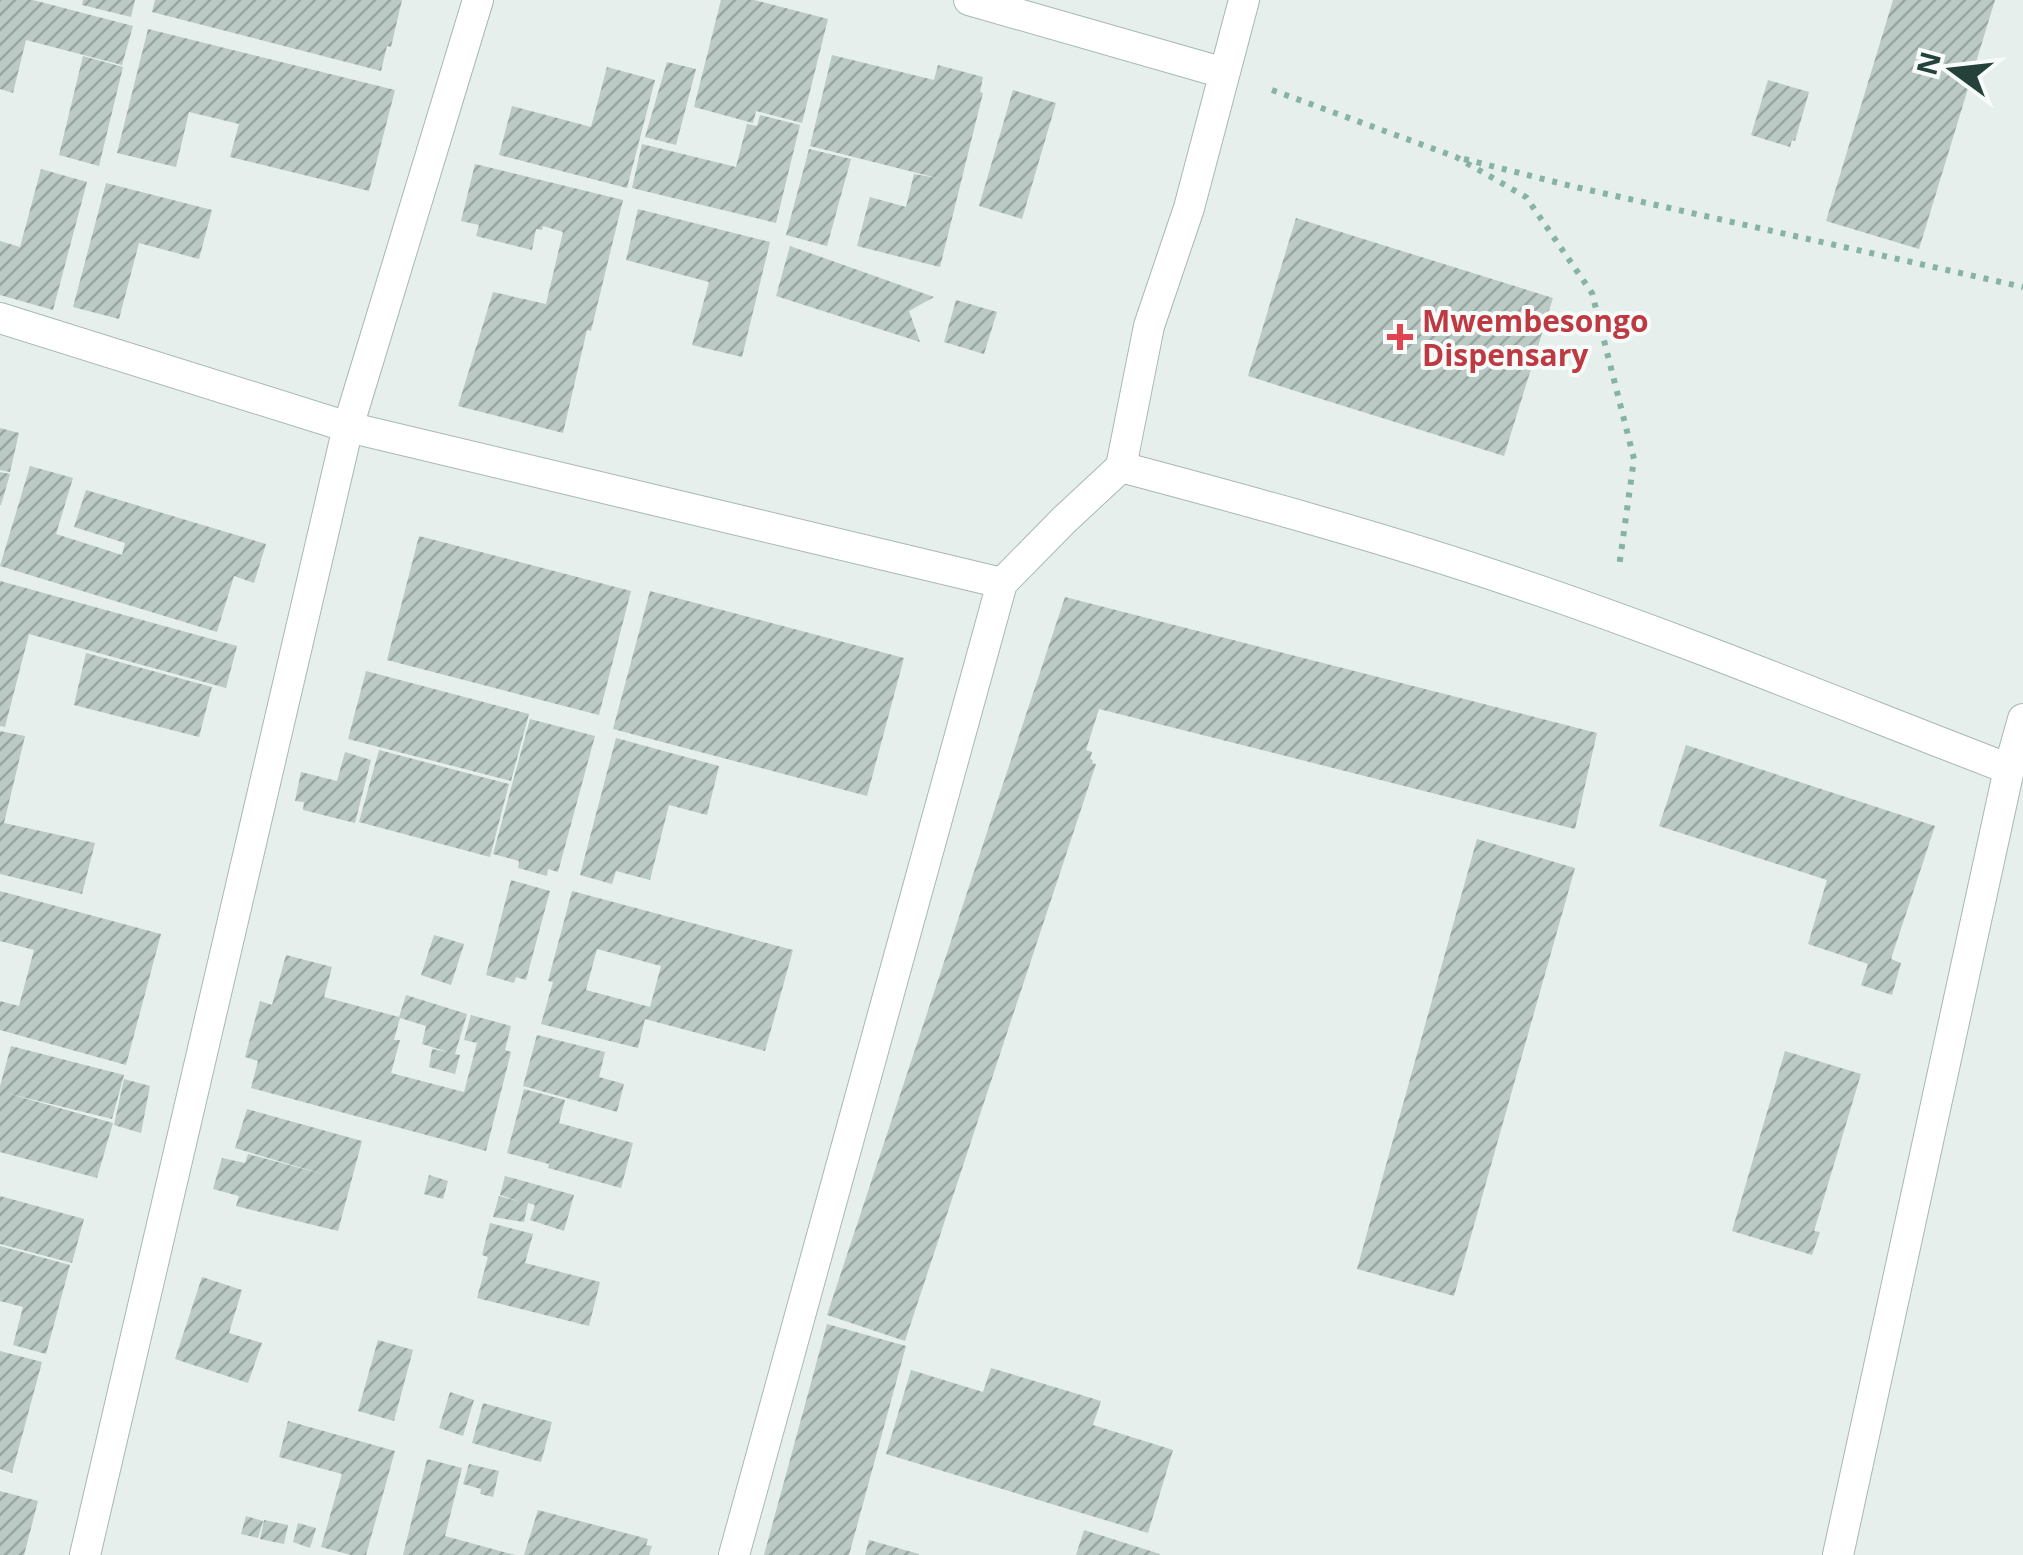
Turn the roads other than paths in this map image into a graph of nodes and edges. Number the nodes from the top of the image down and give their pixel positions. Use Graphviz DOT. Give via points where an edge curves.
graph roads {
  1 [pos="478,0"];
  2 [pos="969,0"];
  3 [pos="1244,0"];
  4 [pos="1224,73"];
  5 [pos="0,318"];
  6 [pos="348,427"];
  7 [pos="1121,467"];
  8 [pos="1002,583"];
  9 [pos="2023,719"];
  10 [pos="2010,770"];
  11 [pos="85,1555"];
  12 [pos="734,1555"];
  13 [pos="1838,1555"];
  1 -- 6 [label="street"];
  2 -- 4 [label="street"];
  3 -- 4 [label="street"];
  4 -- 7 [label="street" via="1150,326"];
  5 -- 6 [label="street"];
  6 -- 8 [label="street"];
  6 -- 11 [label="street"];
  7 -- 8 [label="street"];
  7 -- 10 [label="street" via="1375,538 1612,616"];
  8 -- 12 [label="street"];
  9 -- 10 [label="street"];
  10 -- 13 [label="street"];
}
